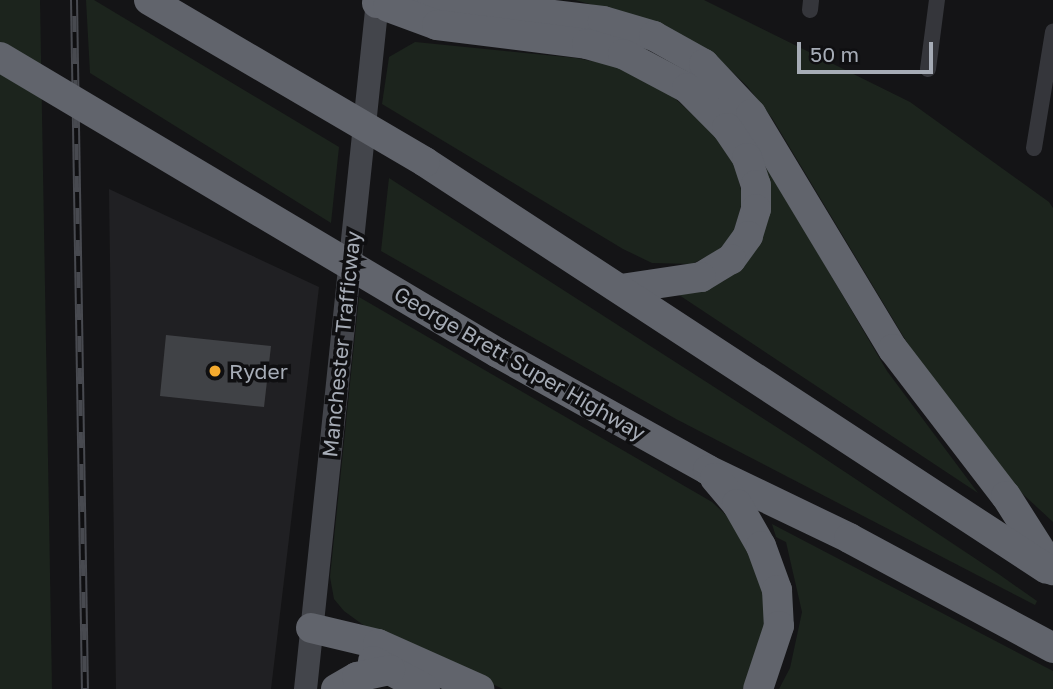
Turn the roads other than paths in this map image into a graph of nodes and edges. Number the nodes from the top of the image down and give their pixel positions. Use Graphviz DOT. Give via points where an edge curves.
graph roads {
  1 [pos="149,0"];
  2 [pos="937,0"];
  3 [pos="377,1"];
  4 [pos="1053,32"];
  5 [pos="0,57"];
  6 [pos="928,69"];
  7 [pos="1034,148"];
  8 [pos="621,289"];
  9 [pos="708,470"];
  10 [pos="1053,572"];
  11 [pos="311,628"];
  12 [pos="1053,648"];
  13 [pos="390,670"];
  14 [pos="305,689"];
  15 [pos="336,689"];
  16 [pos="425,689"];
  17 [pos="479,689"];
  18 [pos="758,689"];
  1 -- 8 [label="highway, bridge" via="425,162"];
  2 -- 6 [label="street"];
  3 -- 8 [label="highway" via="437,25 587,44 623,54 687,88 727,128 747,158 756,185 756,209 748,236 731,259 701,277"];
  3 -- 10 [label="highway" via="432,0 603,20 654,36 704,64 751,114 893,349 1006,496"];
  3 -- 11 [label="main road, Manchester Trafficway"];
  4 -- 7 [label="street"];
  5 -- 9 [label="highway, George Brett Super Highway, bridge" via="498,353"];
  8 -- 10 [label="highway"];
  9 -- 12 [label="highway, George Brett Super Highway" via="849,538"];
  9 -- 18 [label="highway" via="737,504 777,590 779,626"];
  11 -- 13 [label="highway"];
  11 -- 14 [label="main road, Manchester Trafficway"];
  11 -- 17 [label="highway" via="378,644"];
  13 -- 15 [label="highway" via="356,677"];
  13 -- 16 [label="highway"];
}
